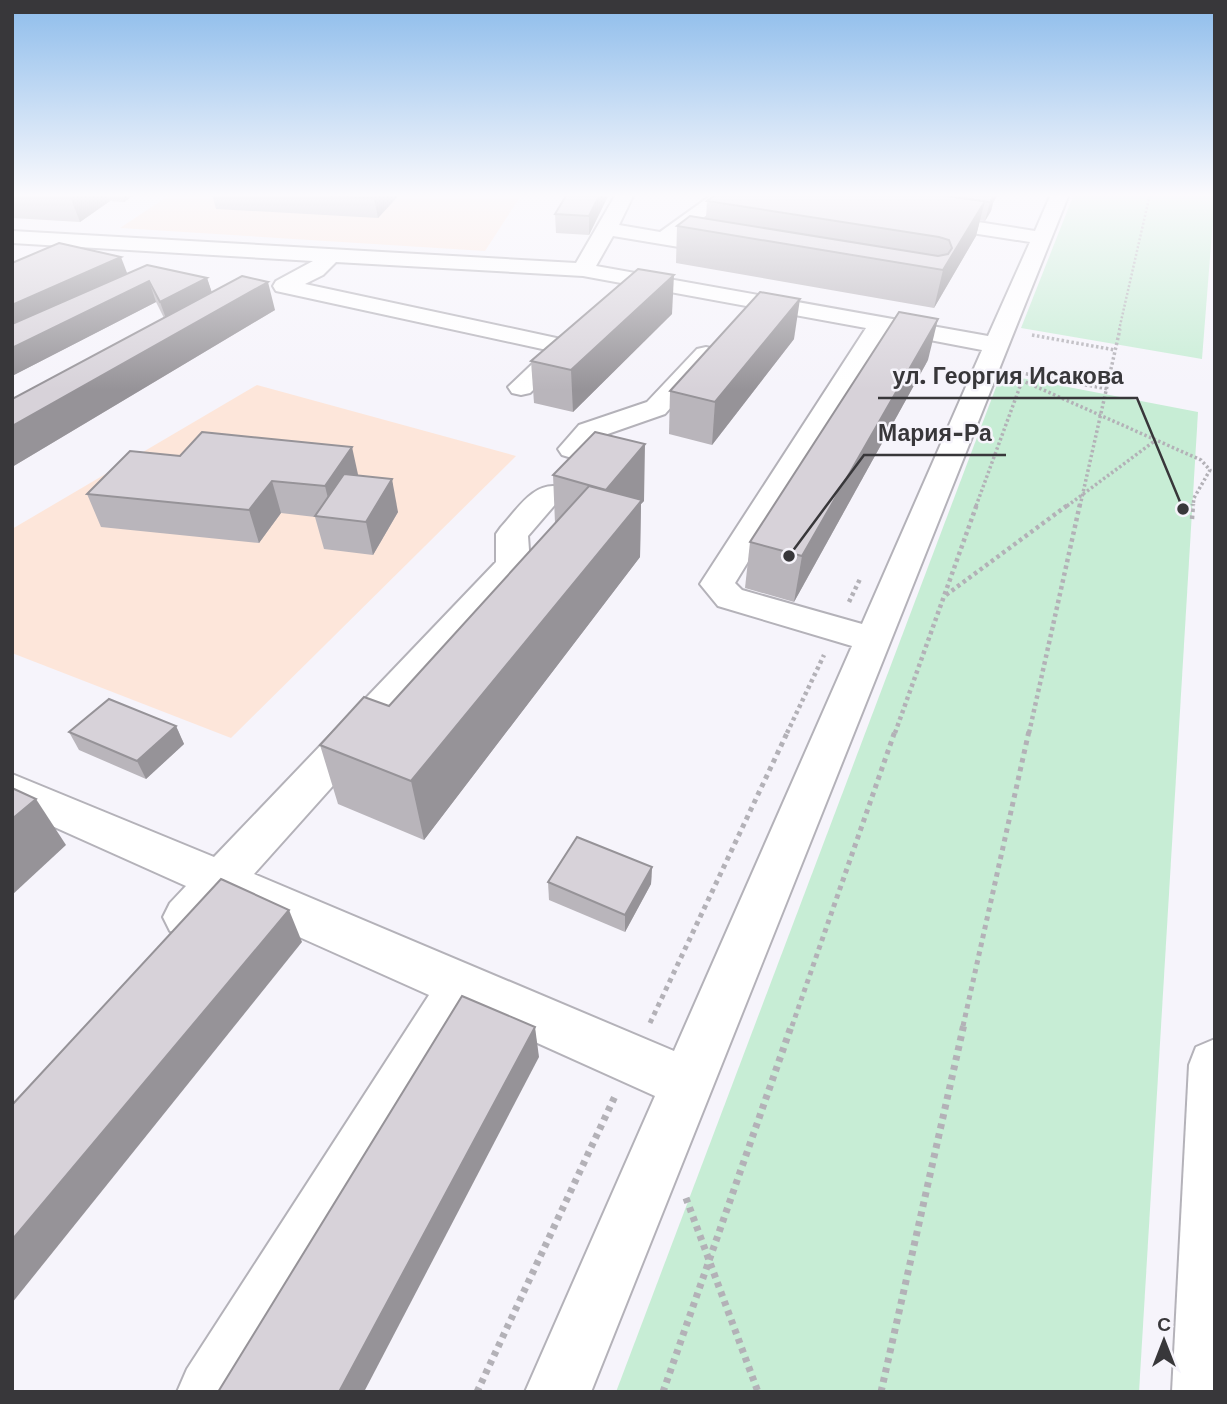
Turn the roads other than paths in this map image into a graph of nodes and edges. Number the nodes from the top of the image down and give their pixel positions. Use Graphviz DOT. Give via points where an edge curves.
graph roads {
  1 [pos="328,260"];
  2 [pos="395,260"];
  3 [pos="589,260"];
  4 [pos="1031,260"];
  5 [pos="583,270"];
  6 [pos="643,279"];
  7 [pos="625,295"];
  8 [pos="881,323"];
  9 [pos="585,330"];
  10 [pos="721,338"];
  11 [pos="1009,339"];
  12 [pos="566,347"];
  13 [pos="520,387"];
  14 [pos="572,449"];
  15 [pos="550,493"];
  16 [pos="856,635"];
  17 [pos="12,790"];
  18 [pos="219,881"];
  19 [pos="165,942"];
  20 [pos="462,987"];
  21 [pos="1215,1065"];
  22 [pos="687,1083"];
  23 [pos="210,1392"];
  24 [pos="558,1392"];
  25 [pos="1205,1392"];
  1 -- 12 [label="street" via="274,289"];
  2 -- 5 [label="street"];
  3 -- 5 [label="street"];
  4 -- 11 [label="street"];
  5 -- 6 [label="street"];
  6 -- 7 [label="street"];
  6 -- 8 [label="street" via="748,309"];
  8 -- 11 [label="street"];
  8 -- 16 [label="street" via="717,584 730,598"];
  9 -- 12 [label="street"];
  10 -- 14 [label="street" via="656,408 589,431"];
  11 -- 16 [label="street"];
  12 -- 13 [label="street"];
  15 -- 18 [label="street" via="512,534 513,564"];
  16 -- 22 [label="street"];
  17 -- 18 [label="street"];
  18 -- 19 [label="street"];
  18 -- 20 [label="street"];
  20 -- 22 [label="street"];
  20 -- 23 [label="street"];
  21 -- 25 [label="street"];
  22 -- 24 [label="street"];
}
